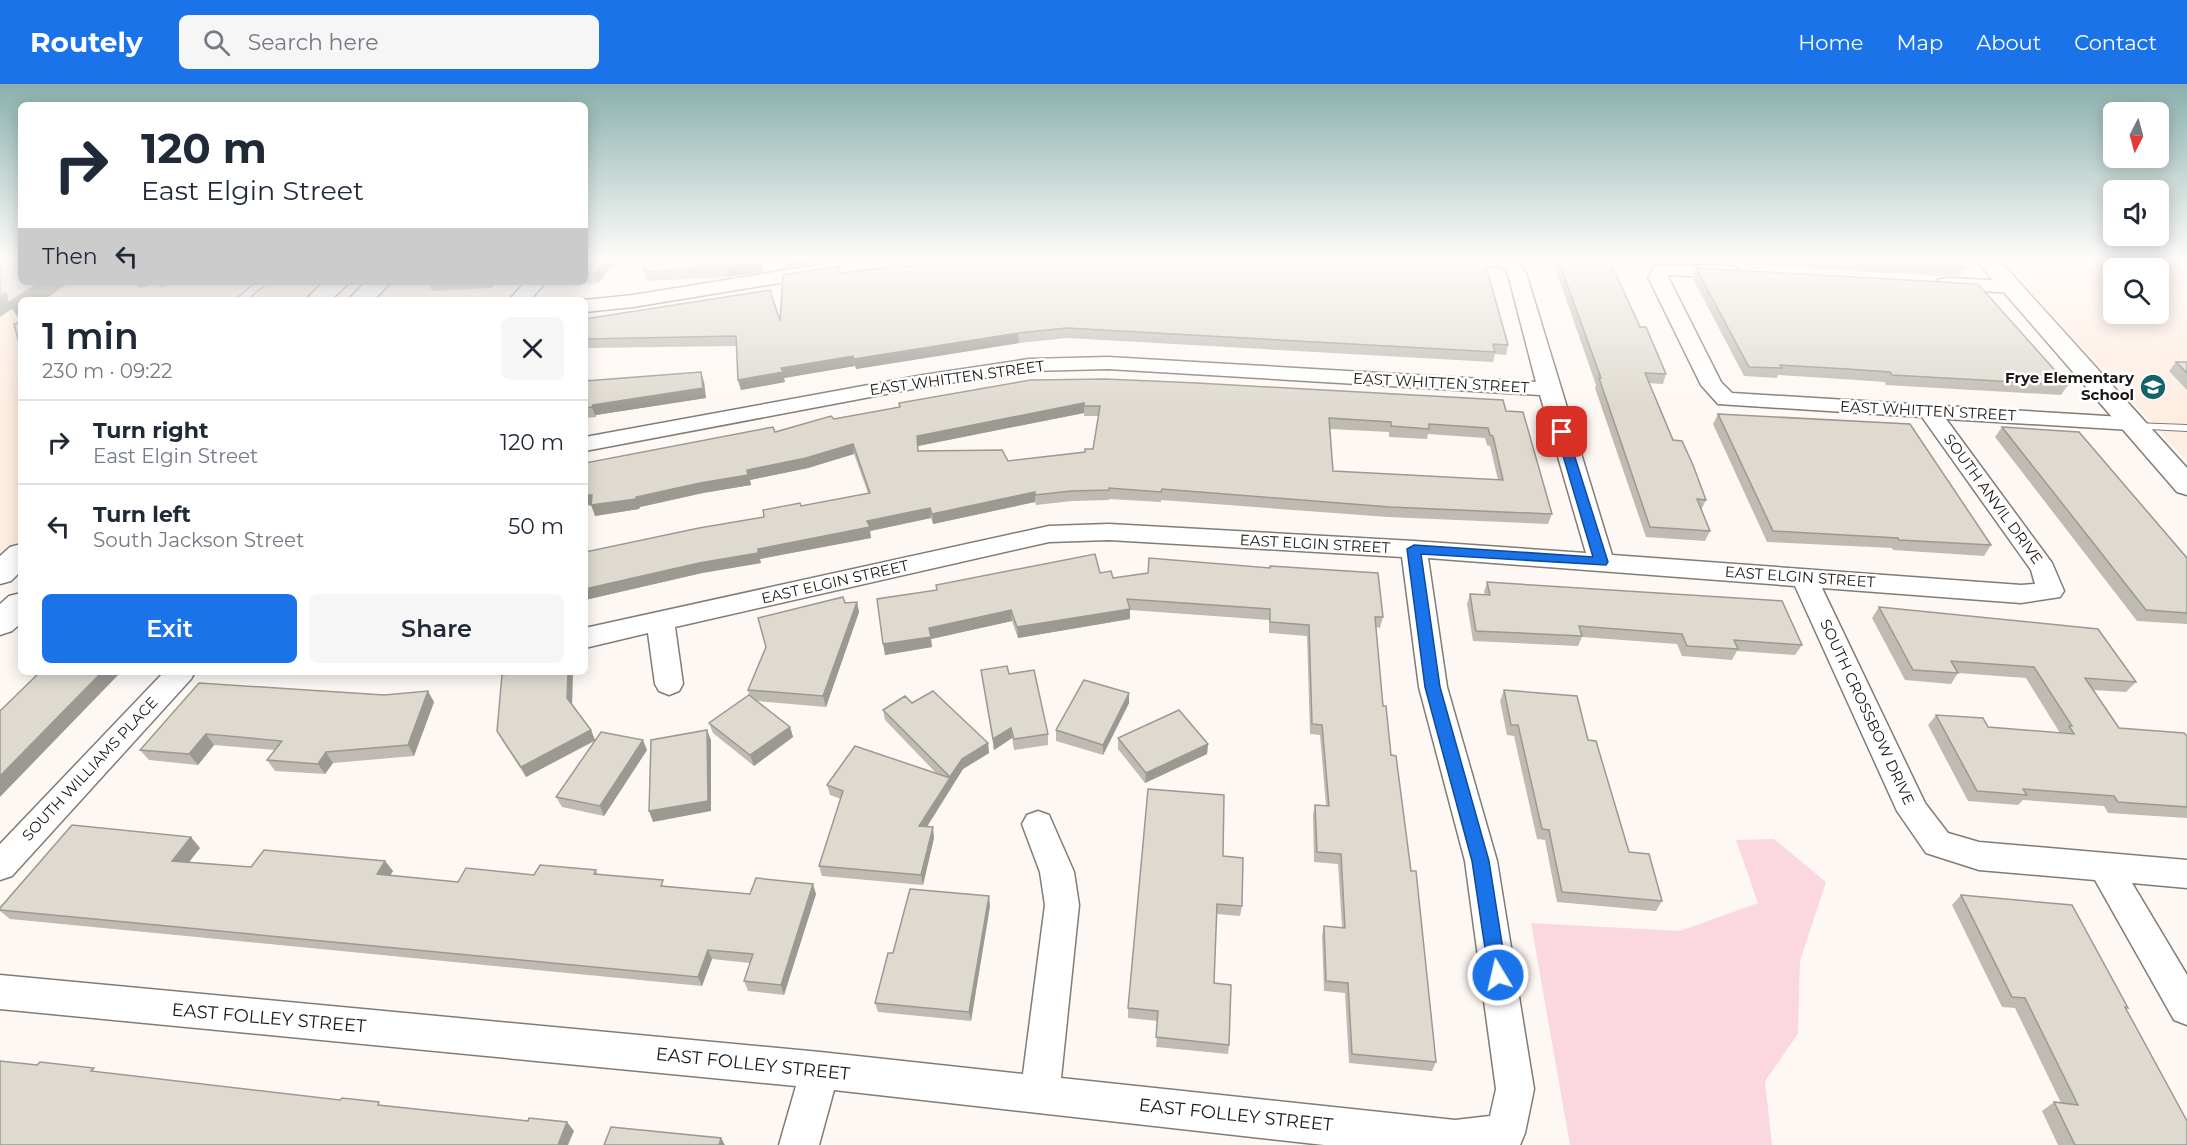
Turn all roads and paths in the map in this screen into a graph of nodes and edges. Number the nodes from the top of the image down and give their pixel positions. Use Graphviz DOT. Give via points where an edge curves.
graph roads {
  1 [pos="1526,309"];
  2 [pos="1674,309"];
  3 [pos="2030,309"];
  4 [pos="1548,389"];
  5 [pos="1929,411"];
  6 [pos="2132,424"];
  7 [pos="2187,428"];
  8 [pos="588,443"];
  9 [pos="2187,486"];
  10 [pos="1414,549"];
  11 [pos="18,557"];
  12 [pos="1601,562"];
  13 [pos="0,573"];
  14 [pos="1804,577"];
  15 [pos="2051,591"];
  16 [pos="18,607"];
  17 [pos="660,621"];
  18 [pos="0,623"];
  19 [pos="588,637"];
  20 [pos="178,675"];
  21 [pos="669,684"];
  22 [pos="1038,824"];
  23 [pos="0,866"];
  24 [pos="2105,867"];
  25 [pos="2187,874"];
  26 [pos="0,992"];
  27 [pos="2187,1008"];
  28 [pos="820,1070"];
  29 [pos="1040,1093"];
  30 [pos="799,1145"];
  1 -- 4 [label="street"];
  2 -- 5 [label="street, EAST WHITTEN STREET" via="1712,385 1726,399"];
  3 -- 6 [label="street"];
  4 -- 8 [label="street, EAST WHITTEN STREET" via="1108,363 1029,365"];
  4 -- 12 [label="street"];
  5 -- 6 [label="street, EAST WHITTEN STREET"];
  5 -- 15 [label="street, SOUTH ANVIL DRIVE" via="2043,569"];
  6 -- 7 [label="lane"];
  6 -- 9 [label="street"];
  10 -- 12 [label="street, EAST ELGIN STREET"];
  10 -- 17 [label="street, EAST ELGIN STREET" via="1109,532 1049,534"];
  10 -- 29 [label="street, EAST FOLLEY STREET" via="1432,687 1484,884 1515,1089 1505,1133 1455,1140"];
  11 -- 13 [label="street"];
  12 -- 14 [label="street, EAST ELGIN STREET"];
  14 -- 15 [label="street, EAST ELGIN STREET" via="2021,594"];
  14 -- 24 [label="street, SOUTH CROSSBOW DRIVE" via="1913,811 1937,843 1979,856"];
  16 -- 18 [label="street"];
  17 -- 19 [label="street, EAST ELGIN STREET"];
  17 -- 21 [label="street"];
  20 -- 23 [label="street, SOUTH WILLIAMS PLACE"];
  22 -- 29 [label="street" via="1057,872 1062,905"];
  24 -- 25 [label="street"];
  24 -- 27 [label="street"];
  26 -- 28 [label="street, EAST FOLLEY STREET"];
  28 -- 29 [label="street, EAST FOLLEY STREET"];
  28 -- 30 [label="street"];
}
